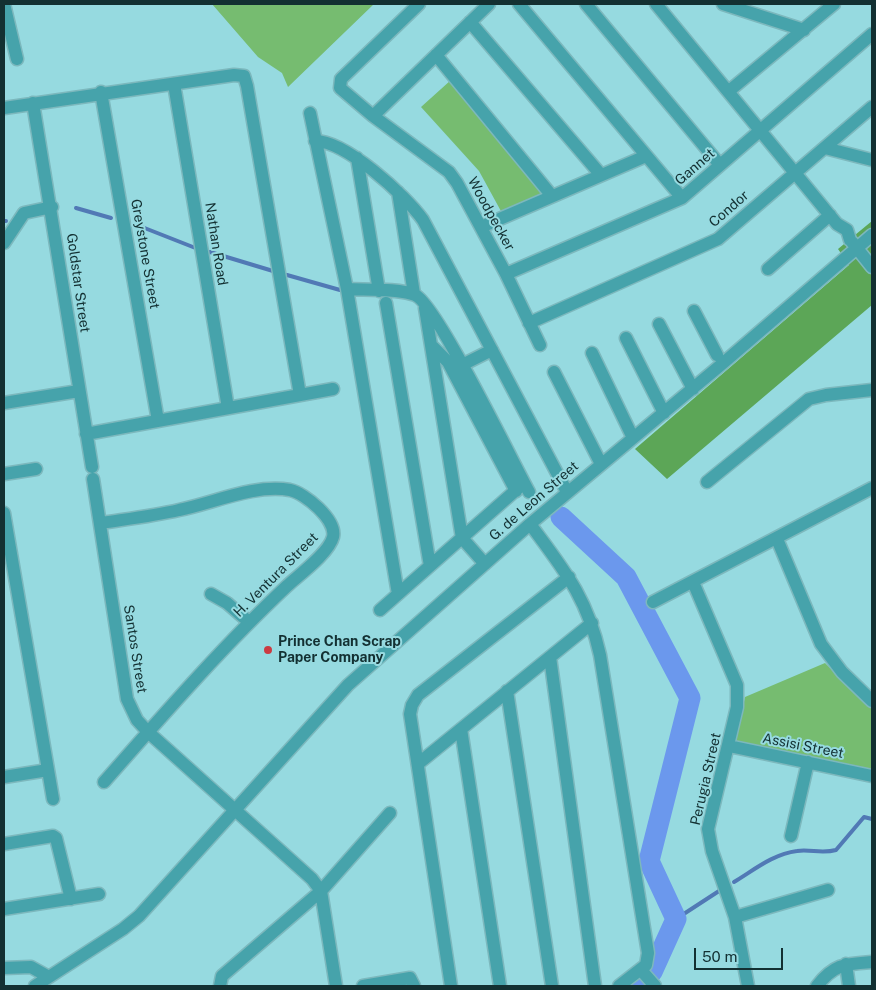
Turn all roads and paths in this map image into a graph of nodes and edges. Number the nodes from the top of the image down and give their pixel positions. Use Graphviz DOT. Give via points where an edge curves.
graph roads {
  1 [pos="419,4"];
  2 [pos="489,4"];
  3 [pos="519,4"];
  4 [pos="586,4"];
  5 [pos="656,4"];
  6 [pos="723,4"];
  7 [pos="834,4"];
  8 [pos="5,9"];
  9 [pos="470,22"];
  10 [pos="804,30"];
  11 [pos="872,34"];
  12 [pos="436,55"];
  13 [pos="17,59"];
  14 [pos="174,84"];
  15 [pos="729,91"];
  16 [pos="101,92"];
  17 [pos="33,103"];
  18 [pos="872,107"];
  19 [pos="4,108"];
  20 [pos="310,113"];
  21 [pos="373,116"];
  22 [pos="760,130"];
  23 [pos="315,141"];
  24 [pos="825,148"];
  25 [pos="646,156"];
  26 [pos="357,158"];
  27 [pos="872,160"];
  28 [pos="720,165"];
  29 [pos="795,172"];
  30 [pos="601,175"];
  31 [pos="398,192"];
  32 [pos="552,196"];
  33 [pos="682,198"];
  34 [pos="52,207"];
  35 [pos="834,220"];
  36 [pos="481,227"];
  37 [pos="872,235"];
  38 [pos="4,243"];
  39 [pos="854,244"];
  40 [pos="872,267"];
  41 [pos="768,269"];
  42 [pos="506,274"];
  43 [pos="347,289"];
  44 [pos="379,291"];
  45 [pos="414,294"];
  46 [pos="386,303"];
  47 [pos="426,303"];
  48 [pos="694,311"];
  49 [pos="529,323"];
  50 [pos="660,324"];
  51 [pos="626,338"];
  52 [pos="540,345"];
  53 [pos="433,347"];
  54 [pos="492,350"];
  55 [pos="592,353"];
  56 [pos="717,355"];
  57 [pos="462,365"];
  58 [pos="554,372"];
  59 [pos="693,388"];
  60 [pos="333,389"];
  61 [pos="872,390"];
  62 [pos="79,391"];
  63 [pos="300,395"];
  64 [pos="4,403"];
  65 [pos="228,408"];
  66 [pos="664,413"];
  67 [pos="158,421"];
  68 [pos="86,434"];
  69 [pos="633,438"];
  70 [pos="601,464"];
  71 [pos="36,469"];
  72 [pos="93,473"];
  73 [pos="4,474"];
  74 [pos="707,482"];
  75 [pos="872,488"];
  76 [pos="523,489"];
  77 [pos="567,492"];
  78 [pos="4,513"];
  79 [pos="101,523"];
  80 [pos="530,524"];
  81 [pos="462,538"];
  82 [pos="777,539"];
  83 [pos="485,564"];
  84 [pos="430,566"];
  85 [pos="569,577"];
  86 [pos="693,582"];
  87 [pos="211,594"];
  88 [pos="398,594"];
  89 [pos="653,602"];
  90 [pos="380,610"];
  91 [pos="249,622"];
  92 [pos="592,623"];
  93 [pos="550,657"];
  94 [pos="507,691"];
  95 [pos="872,701"];
  96 [pos="461,729"];
  97 [pos="148,732"];
  98 [pos="729,746"];
  99 [pos="808,762"];
  100 [pos="419,763"];
  101 [pos="48,770"];
  102 [pos="872,776"];
  103 [pos="4,777"];
  104 [pos="104,782"];
  105 [pos="52,799"];
  106 [pos="234,810"];
  107 [pos="390,813"];
  108 [pos="791,836"];
  109 [pos="4,844"];
  110 [pos="828,890"];
  111 [pos="321,891"];
  112 [pos="99,894"];
  113 [pos="71,899"];
  114 [pos="4,909"];
  115 [pos="735,917"];
  116 [pos="872,962"];
  117 [pos="846,964"];
  118 [pos="4,968"];
  119 [pos="641,970"];
  120 [pos="49,977"];
  121 [pos="35,986"];
  122 [pos="220,986"];
  123 [pos="336,986"];
  124 [pos="370,986"];
  125 [pos="414,986"];
  126 [pos="451,986"];
  127 [pos="500,986"];
  128 [pos="552,986"];
  129 [pos="595,986"];
  130 [pos="619,986"];
  131 [pos="655,986"];
  132 [pos="748,986"];
  133 [pos="817,986"];
  134 [pos="849,986"];
  1 -- 21 [label="street, Woodpecker" via="345,75 340,84 343,92"];
  2 -- 9 [label="street"];
  3 -- 25 [label="street"];
  4 -- 28 [label="street"];
  5 -- 15 [label="street"];
  6 -- 10 [label="street"];
  7 -- 10 [label="street"];
  8 -- 13 [label="street"];
  9 -- 12 [label="street"];
  9 -- 30 [label="street"];
  10 -- 15 [label="street"];
  11 -- 22 [label="street, Gannet"];
  12 -- 21 [label="street"];
  12 -- 32 [label="street"];
  14 -- 16 [label="street"];
  14 -- 63 [label="street" via="244,76"];
  14 -- 65 [label="street, Nathan Road"];
  15 -- 22 [label="street"];
  16 -- 17 [label="street"];
  16 -- 67 [label="street, Greystone Street"];
  17 -- 19 [label="street"];
  17 -- 34 [label="street, Goldstar Street"];
  18 -- 24 [label="street, Condor"];
  20 -- 23 [label="street"];
  21 -- 36 [label="street, Woodpecker" via="449,172"];
  22 -- 28 [label="street, Gannet"];
  22 -- 29 [label="street"];
  23 -- 26 [label="street" via="333,144"];
  23 -- 43 [label="street"];
  24 -- 27 [label="street"];
  24 -- 29 [label="street, Condor"];
  25 -- 30 [label="street"];
  25 -- 33 [label="street"];
  26 -- 31 [label="street"];
  26 -- 44 [label="street"];
  28 -- 33 [label="street, Gannet"];
  29 -- 35 [label="street"];
  29 -- 49 [label="street, Condor" via="718,239"];
  30 -- 32 [label="street"];
  31 -- 45 [label="street"];
  31 -- 54 [label="street" via="423,220"];
  32 -- 36 [label="street"];
  33 -- 42 [label="street, Gannet"];
  34 -- 38 [label="street" via="24,213"];
  34 -- 62 [label="street, Goldstar Street"];
  35 -- 39 [label="street" via="839,232"];
  35 -- 41 [label="street"];
  36 -- 42 [label="street, Woodpecker"];
  37 -- 39 [label="street, G. de Leon Street"];
  39 -- 40 [label="street"];
  39 -- 59 [label="street, G. de Leon Street"];
  42 -- 49 [label="street, Woodpecker"];
  43 -- 44 [label="street"];
  43 -- 88 [label="street"];
  44 -- 45 [label="street"];
  45 -- 47 [label="street"];
  46 -- 84 [label="street"];
  47 -- 53 [label="street" via="424,310"];
  47 -- 57 [label="street"];
  48 -- 56 [label="street"];
  49 -- 52 [label="street, Woodpecker"];
  50 -- 59 [label="street"];
  51 -- 66 [label="street"];
  53 -- 76 [label="street" via="448,362"];
  53 -- 81 [label="street"];
  54 -- 57 [label="street"];
  54 -- 77 [label="street"];
  55 -- 69 [label="street"];
  57 -- 76 [label="street"];
  58 -- 70 [label="street"];
  59 -- 66 [label="street, G. de Leon Street"];
  60 -- 63 [label="street"];
  61 -- 74 [label="street" via="809,399"];
  62 -- 64 [label="street"];
  62 -- 68 [label="street, Goldstar Street"];
  63 -- 65 [label="street"];
  65 -- 67 [label="street"];
  66 -- 69 [label="street, G. de Leon Street"];
  67 -- 68 [label="street"];
  68 -- 72 [label="street, Goldstar Street"];
  69 -- 70 [label="street, G. de Leon Street"];
  70 -- 77 [label="street, G. de Leon Street"];
  71 -- 73 [label="street"];
  72 -- 79 [label="street, Santos Street"];
  75 -- 82 [label="street"];
  76 -- 81 [label="street"];
  77 -- 80 [label="street, G. de Leon Street"];
  78 -- 101 [label="street"];
  79 -- 91 [label="street, H. Ventura Street" via="180,510 268,490 302,493 324,515 334,530 333,538 320,555"];
  79 -- 97 [label="street, Santos Street" via="127,699 137,720"];
  80 -- 83 [label="street, G. de Leon Street"];
  80 -- 85 [label="street"];
  81 -- 83 [label="street"];
  81 -- 84 [label="street"];
  82 -- 86 [label="street"];
  82 -- 95 [label="street" via="821,644 842,672"];
  83 -- 106 [label="street, G. de Leon Street" via="348,685"];
  84 -- 88 [label="street"];
  85 -- 92 [label="street"];
  85 -- 100 [label="street" via="418,695 410,714"];
  86 -- 89 [label="street"];
  86 -- 98 [label="street, Perugia Street" via="737,685 737,707"];
  87 -- 91 [label="street"];
  88 -- 90 [label="street"];
  91 -- 97 [label="street, H. Ventura Street"];
  92 -- 93 [label="street"];
  92 -- 119 [label="street" via="600,654 648,952 646,965"];
  93 -- 94 [label="street"];
  93 -- 129 [label="street"];
  94 -- 96 [label="street"];
  94 -- 128 [label="street"];
  96 -- 100 [label="street"];
  96 -- 127 [label="street"];
  97 -- 104 [label="street, H. Ventura Street"];
  97 -- 106 [label="street, Santos Street"];
  98 -- 99 [label="street, Assisi Street"];
  98 -- 115 [label="street, Perugia Street" via="708,829 712,851"];
  99 -- 102 [label="street, Assisi Street"];
  99 -- 108 [label="street"];
  100 -- 126 [label="street"];
  101 -- 103 [label="street"];
  101 -- 105 [label="street"];
  106 -- 111 [label="street, Santos Street" via="312,879"];
  106 -- 120 [label="street, G. de Leon Street" via="139,916"];
  107 -- 111 [label="street"];
  109 -- 113 [label="street" via="56,838"];
  110 -- 115 [label="street"];
  111 -- 122 [label="street" via="222,976"];
  111 -- 123 [label="street"];
  112 -- 113 [label="street"];
  113 -- 114 [label="street"];
  115 -- 132 [label="street, Perugia Street"];
  116 -- 117 [label="street"];
  117 -- 133 [label="street" via="827,973"];
  117 -- 134 [label="street"];
  118 -- 120 [label="street" via="31,967"];
  119 -- 130 [label="street"];
  119 -- 131 [label="street"];
  120 -- 121 [label="street, G. de Leon Street"];
  124 -- 125 [label="street" via="410,978"];
}
